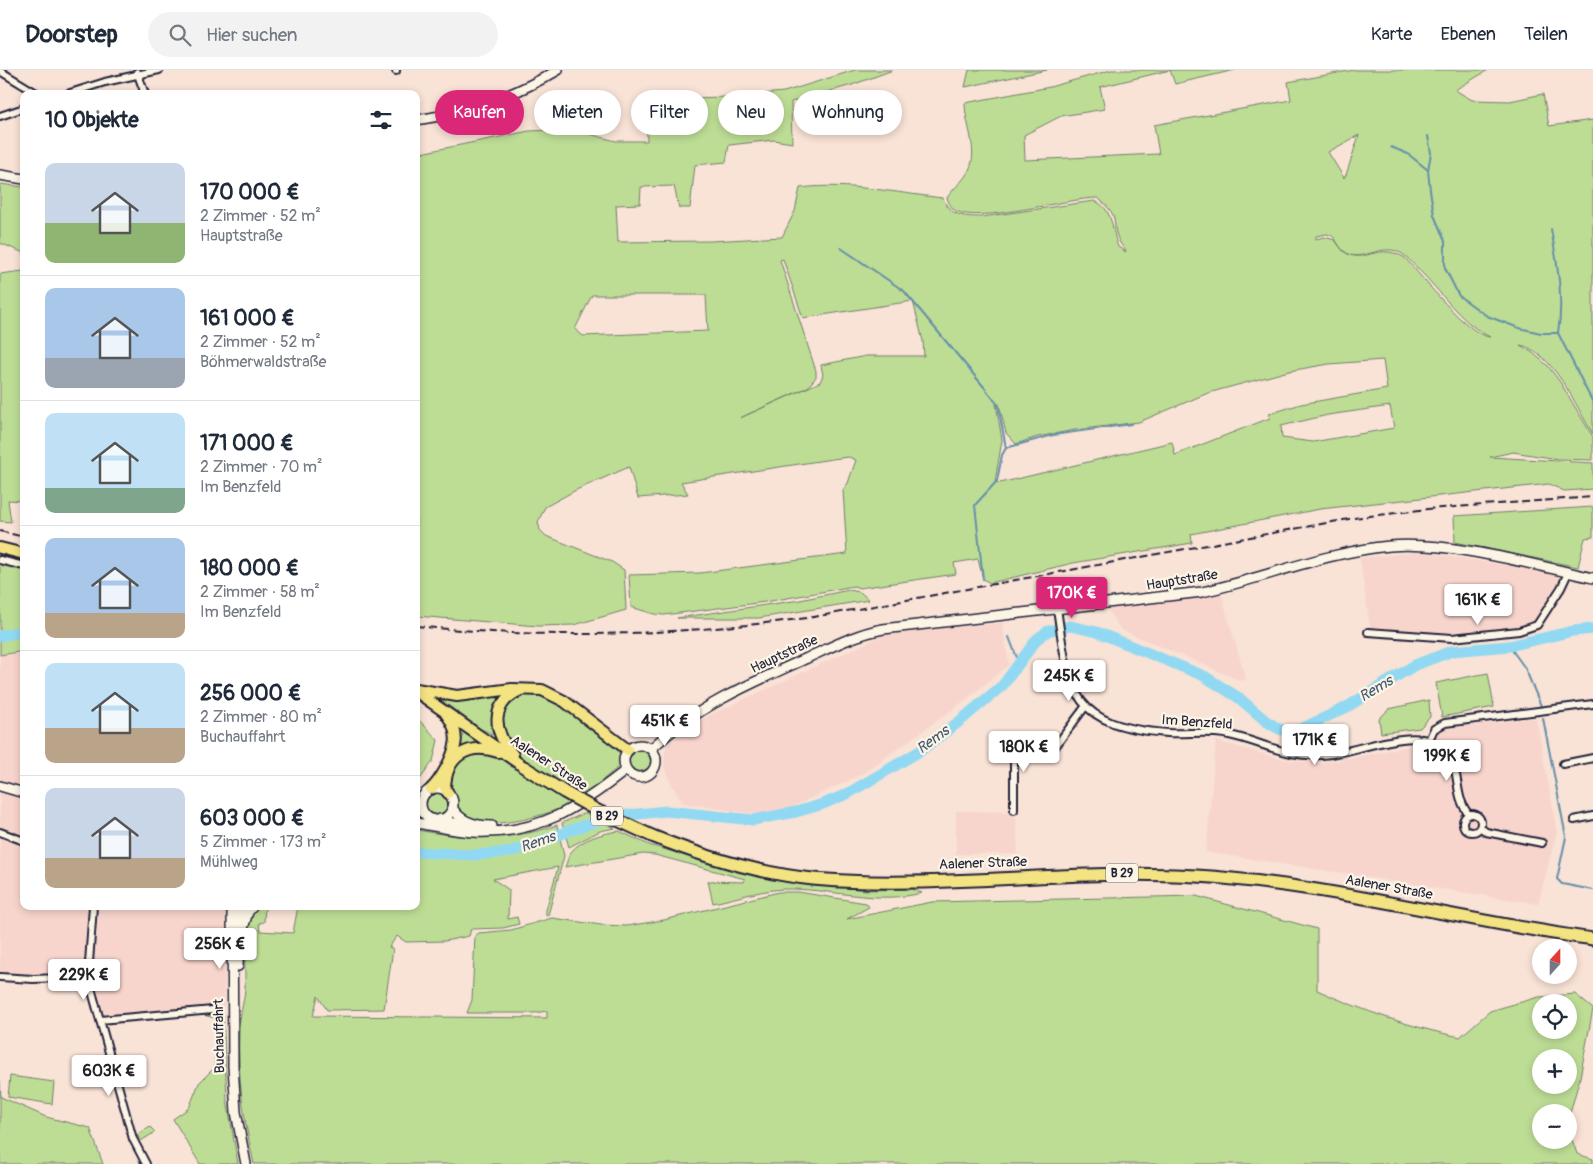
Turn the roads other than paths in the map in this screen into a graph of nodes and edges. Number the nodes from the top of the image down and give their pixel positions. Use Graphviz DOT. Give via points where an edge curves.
graph roads {
  1 [pos="159,70"];
  2 [pos="558,70"];
  3 [pos="0,71"];
  4 [pos="137,72"];
  5 [pos="31,90"];
  6 [pos="79,90"];
  7 [pos="143,90"];
  8 [pos="20,109"];
  9 [pos="0,116"];
  10 [pos="420,120"];
  11 [pos="0,175"];
  12 [pos="20,178"];
  13 [pos="0,548"];
  14 [pos="20,553"];
  15 [pos="0,560"];
  16 [pos="20,565"];
  17 [pos="1568,573"];
  18 [pos="1593,578"];
  19 [pos="1057,608"];
  20 [pos="1368,632"];
  21 [pos="523,689"];
  22 [pos="420,691"];
  23 [pos="420,693"];
  24 [pos="1593,704"];
  25 [pos="1085,707"];
  26 [pos="441,708"];
  27 [pos="1429,740"];
  28 [pos="651,749"];
  29 [pos="628,750"];
  30 [pos="509,756"];
  31 [pos="1593,758"];
  32 [pos="1564,764"];
  33 [pos="524,767"];
  34 [pos="626,770"];
  35 [pos="0,786"];
  36 [pos="430,789"];
  37 [pos="20,792"];
  38 [pos="448,793"];
  39 [pos="420,802"];
  40 [pos="581,804"];
  41 [pos="420,805"];
  42 [pos="452,807"];
  43 [pos="1014,810"];
  44 [pos="1468,815"];
  45 [pos="420,816"];
  46 [pos="426,816"];
  47 [pos="1593,816"];
  48 [pos="440,819"];
  49 [pos="1574,820"];
  50 [pos="420,824"];
  51 [pos="1480,827"];
  52 [pos="488,831"];
  53 [pos="0,832"];
  54 [pos="20,840"];
  55 [pos="1542,843"];
  56 [pos="93,910"];
  57 [pos="232,910"];
  58 [pos="240,910"];
  59 [pos="251,910"];
  60 [pos="1593,939"];
  61 [pos="239,947"];
  62 [pos="0,977"];
  63 [pos="88,977"];
  64 [pos="234,1000"];
  65 [pos="213,1010"];
  66 [pos="100,1020"];
  67 [pos="146,1164"];
  68 [pos="246,1164"];
  1 -- 4 [label="street"];
  2 -- 10 [label="main road" via="499,100"];
  3 -- 5 [label="street"];
  4 -- 6 [label="street"];
  4 -- 7 [label="street"];
  8 -- 9 [label="street"];
  11 -- 12 [label="main road"];
  13 -- 14 [label="main road"];
  15 -- 16 [label="street"];
  17 -- 18 [label="main road, Hauptstraße"];
  17 -- 19 [label="main road, Hauptstraße" via="1446,549 1391,546 1351,552 1202,592"];
  17 -- 20 [label="street" via="1562,588 1537,625 1519,631 1452,638"];
  19 -- 25 [label="street, Im Benzfeld" via="1068,673"];
  19 -- 28 [label="main road, Hauptstraße" via="860,634 723,699 693,716"];
  21 -- 22 [label="main road" via="456,696"];
  21 -- 29 [label="main road" via="542,690 556,696"];
  21 -- 33 [label="main road" via="507,698 497,723 502,740"];
  23 -- 26 [label="main road, Aalener Straße / B 29"];
  24 -- 27 [label="street" via="1445,723 1434,729"];
  25 -- 27 [label="street, Im Benzfeld" via="1118,726 1170,733 1222,734 1302,756 1331,754 1405,739"];
  25 -- 43 [label="street" via="1055,748 1041,755 1014,756"];
  26 -- 30 [label="main road, Aalener Straße / B 29"];
  26 -- 36 [label="main road" via="455,728 456,744 440,779"];
  27 -- 44 [label="street" via="1456,766 1461,805"];
  28 -- 29 [label="main road" via="642,745"];
  28 -- 34 [label="main road" via="656,758 652,773 638,778"];
  29 -- 34 [label="main road" via="624,760"];
  30 -- 33 [label="main road, Aalener Straße / B 29"];
  30 -- 38 [label="main road" via="485,748 465,751 456,758 447,775 445,788"];
  31 -- 32 [label="street"];
  33 -- 60 [label="highway, Aalener Straße / B 29, bridge" via="598,811 652,836 707,858 759,870 870,882 1087,874 1199,876 1326,891"];
  34 -- 40 [label="main road"];
  35 -- 37 [label="main road"];
  36 -- 38 [label="main road" via="440,788"];
  36 -- 39 [label="main road"];
  38 -- 42 [label="main road"];
  40 -- 42 [label="main road" via="535,819 493,826 468,822 459,817"];
  40 -- 52 [label="main road" via="565,814 539,823"];
  41 -- 46 [label="main road"];
  42 -- 48 [label="main road" via="449,814"];
  44 -- 51 [label="street" via="1477,816"];
  44 -- 51 [label="street" via="1464,821 1465,829 1473,832"];
  45 -- 46 [label="main road"];
  46 -- 48 [label="main road"];
  47 -- 49 [label="street"];
  48 -- 52 [label="main road"];
  50 -- 52 [label="main road" via="462,831"];
  51 -- 55 [label="street" via="1486,832"];
  53 -- 54 [label="street"];
  56 -- 63 [label="street"];
  57 -- 64 [label="main road, Buchauffahrt"];
  58 -- 61 [label="main road"];
  59 -- 61 [label="main road"];
  61 -- 64 [label="main road"];
  62 -- 63 [label="street"];
  63 -- 66 [label="street"];
  64 -- 68 [label="main road, Buchauffahrt" via="236,1112"];
  65 -- 66 [label="street"];
  66 -- 67 [label="street" via="133,1139"];
}
